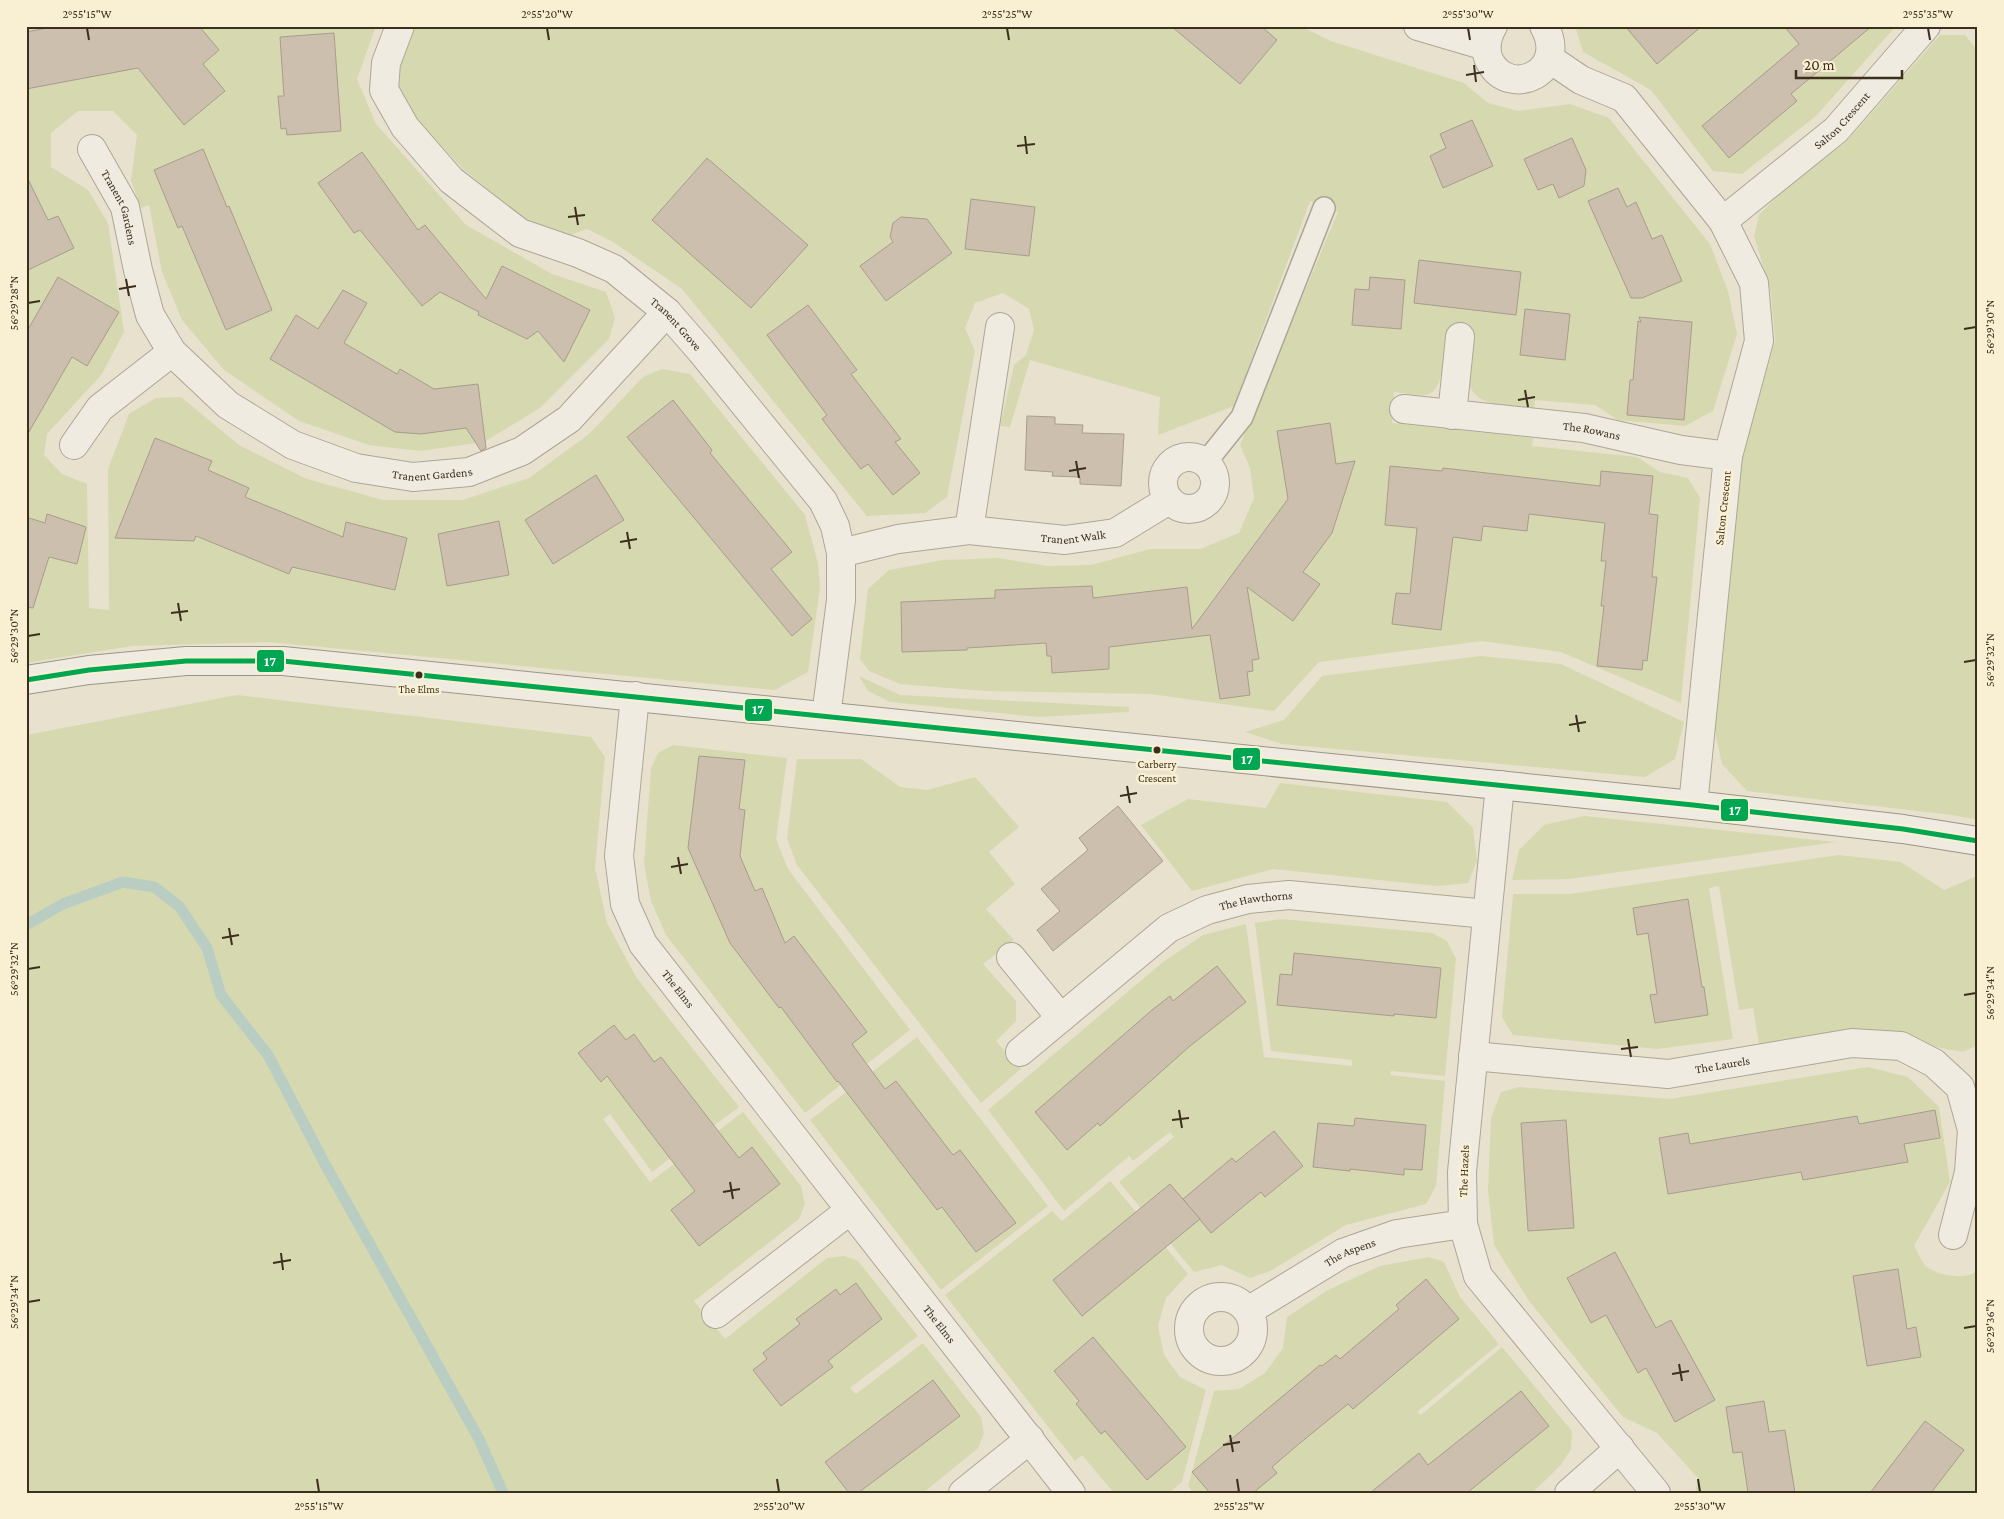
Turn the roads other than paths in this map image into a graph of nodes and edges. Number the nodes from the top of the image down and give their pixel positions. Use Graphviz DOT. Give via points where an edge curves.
graph roads {
  1 [pos="400,26"];
  2 [pos="1418,26"];
  3 [pos="1544,26"];
  4 [pos="1926,26"];
  5 [pos="1490,36"];
  6 [pos="1550,59"];
  7 [pos="92,149"];
  8 [pos="1324,208"];
  9 [pos="1723,221"];
  10 [pos="666,312"];
  11 [pos="1000,327"];
  12 [pos="1460,337"];
  13 [pos="172,352"];
  14 [pos="1404,409"];
  15 [pos="1452,415"];
  16 [pos="74,445"];
  17 [pos="1728,456"];
  18 [pos="1206,462"];
  19 [pos="1169,500"];
  20 [pos="969,530"];
  21 [pos="841,553"];
  22 [pos="26,680"];
  23 [pos="635,696"];
  24 [pos="826,716"];
  25 [pos="1500,785"];
  26 [pos="1692,805"];
  27 [pos="1978,841"];
  28 [pos="1487,914"];
  29 [pos="1011,957"];
  30 [pos="1061,1018"];
  31 [pos="1020,1052"];
  32 [pos="1473,1056"];
  33 [pos="1969,1079"];
  34 [pos="849,1211"];
  35 [pos="1463,1224"];
  36 [pos="1953,1235"];
  37 [pos="1248,1311"];
  38 [pos="716,1314"];
  39 [pos="1030,1439"];
  40 [pos="1620,1448"];
  41 [pos="963,1493"];
  42 [pos="1071,1493"];
  43 [pos="1569,1493"];
  44 [pos="1656,1493"];
  1 -- 10 [label="street, Tranent Grove" via="386,64 384,90 405,127 451,180 520,233 614,269"];
  2 -- 5 [label="street"];
  3 -- 6 [label="street" via="1550,36"];
  4 -- 9 [label="street, Salton Crescent" via="1836,130"];
  5 -- 6 [label="street" via="1488,57 1493,67 1512,79 1534,76"];
  6 -- 9 [label="street, Salton Crescent" via="1581,80 1624,98"];
  7 -- 13 [label="street, Tranent Gardens" via="125,207 150,315"];
  8 -- 18 [label="lane" via="1242,417"];
  9 -- 17 [label="street, Salton Crescent" via="1754,283 1759,341"];
  10 -- 13 [label="street, Tranent Gardens" via="569,418 522,450 469,472 413,477 356,468 293,445 228,406"];
  10 -- 21 [label="street, Tranent Grove" via="823,501 835,526"];
  11 -- 20 [label="street"];
  12 -- 15 [label="street"];
  13 -- 16 [label="street" via="100,408"];
  14 -- 15 [label="street, The Rowans"];
  15 -- 17 [label="street, The Rowans" via="1584,428 1681,450"];
  17 -- 26 [label="street, Salton Crescent"];
  18 -- 19 [label="street" via="1188,456 1170,464 1162,482"];
  18 -- 19 [label="street" via="1212,470 1215,484 1211,497 1204,504 1185,509"];
  19 -- 20 [label="street, Tranent Walk" via="1115,533 1065,540"];
  20 -- 21 [label="street, Tranent Walk" via="898,539"];
  21 -- 24 [label="street, Tranent Grove" via="841,600"];
  22 -- 23 [label="street" via="89,670 186,661 283,661"];
  23 -- 24 [label="street"];
  23 -- 34 [label="street, The Elms" via="619,856 625,904 643,944"];
  24 -- 25 [label="street"];
  25 -- 26 [label="street"];
  25 -- 28 [label="street, The Hazels"];
  26 -- 27 [label="street"];
  28 -- 30 [label="street, The Hawthorns" via="1289,895 1248,899 1207,910 1170,928"];
  28 -- 32 [label="street, The Hazels"];
  29 -- 30 [label="street"];
  30 -- 31 [label="street, The Hawthorns"];
  32 -- 33 [label="street, The Laurels" via="1668,1074 1852,1043 1901,1046"];
  32 -- 35 [label="street, The Hazels" via="1462,1172"];
  33 -- 36 [label="street, The Laurels" via="1972,1130 1969,1172"];
  34 -- 38 [label="street"];
  34 -- 39 [label="street, The Elms"];
  35 -- 37 [label="street, The Aspens" via="1397,1234 1343,1253"];
  35 -- 40 [label="street, The Hazels" via="1478,1276"];
  39 -- 41 [label="street"];
  39 -- 42 [label="street, The Elms"];
  40 -- 43 [label="street"];
  40 -- 44 [label="street, The Hazels"];
}
